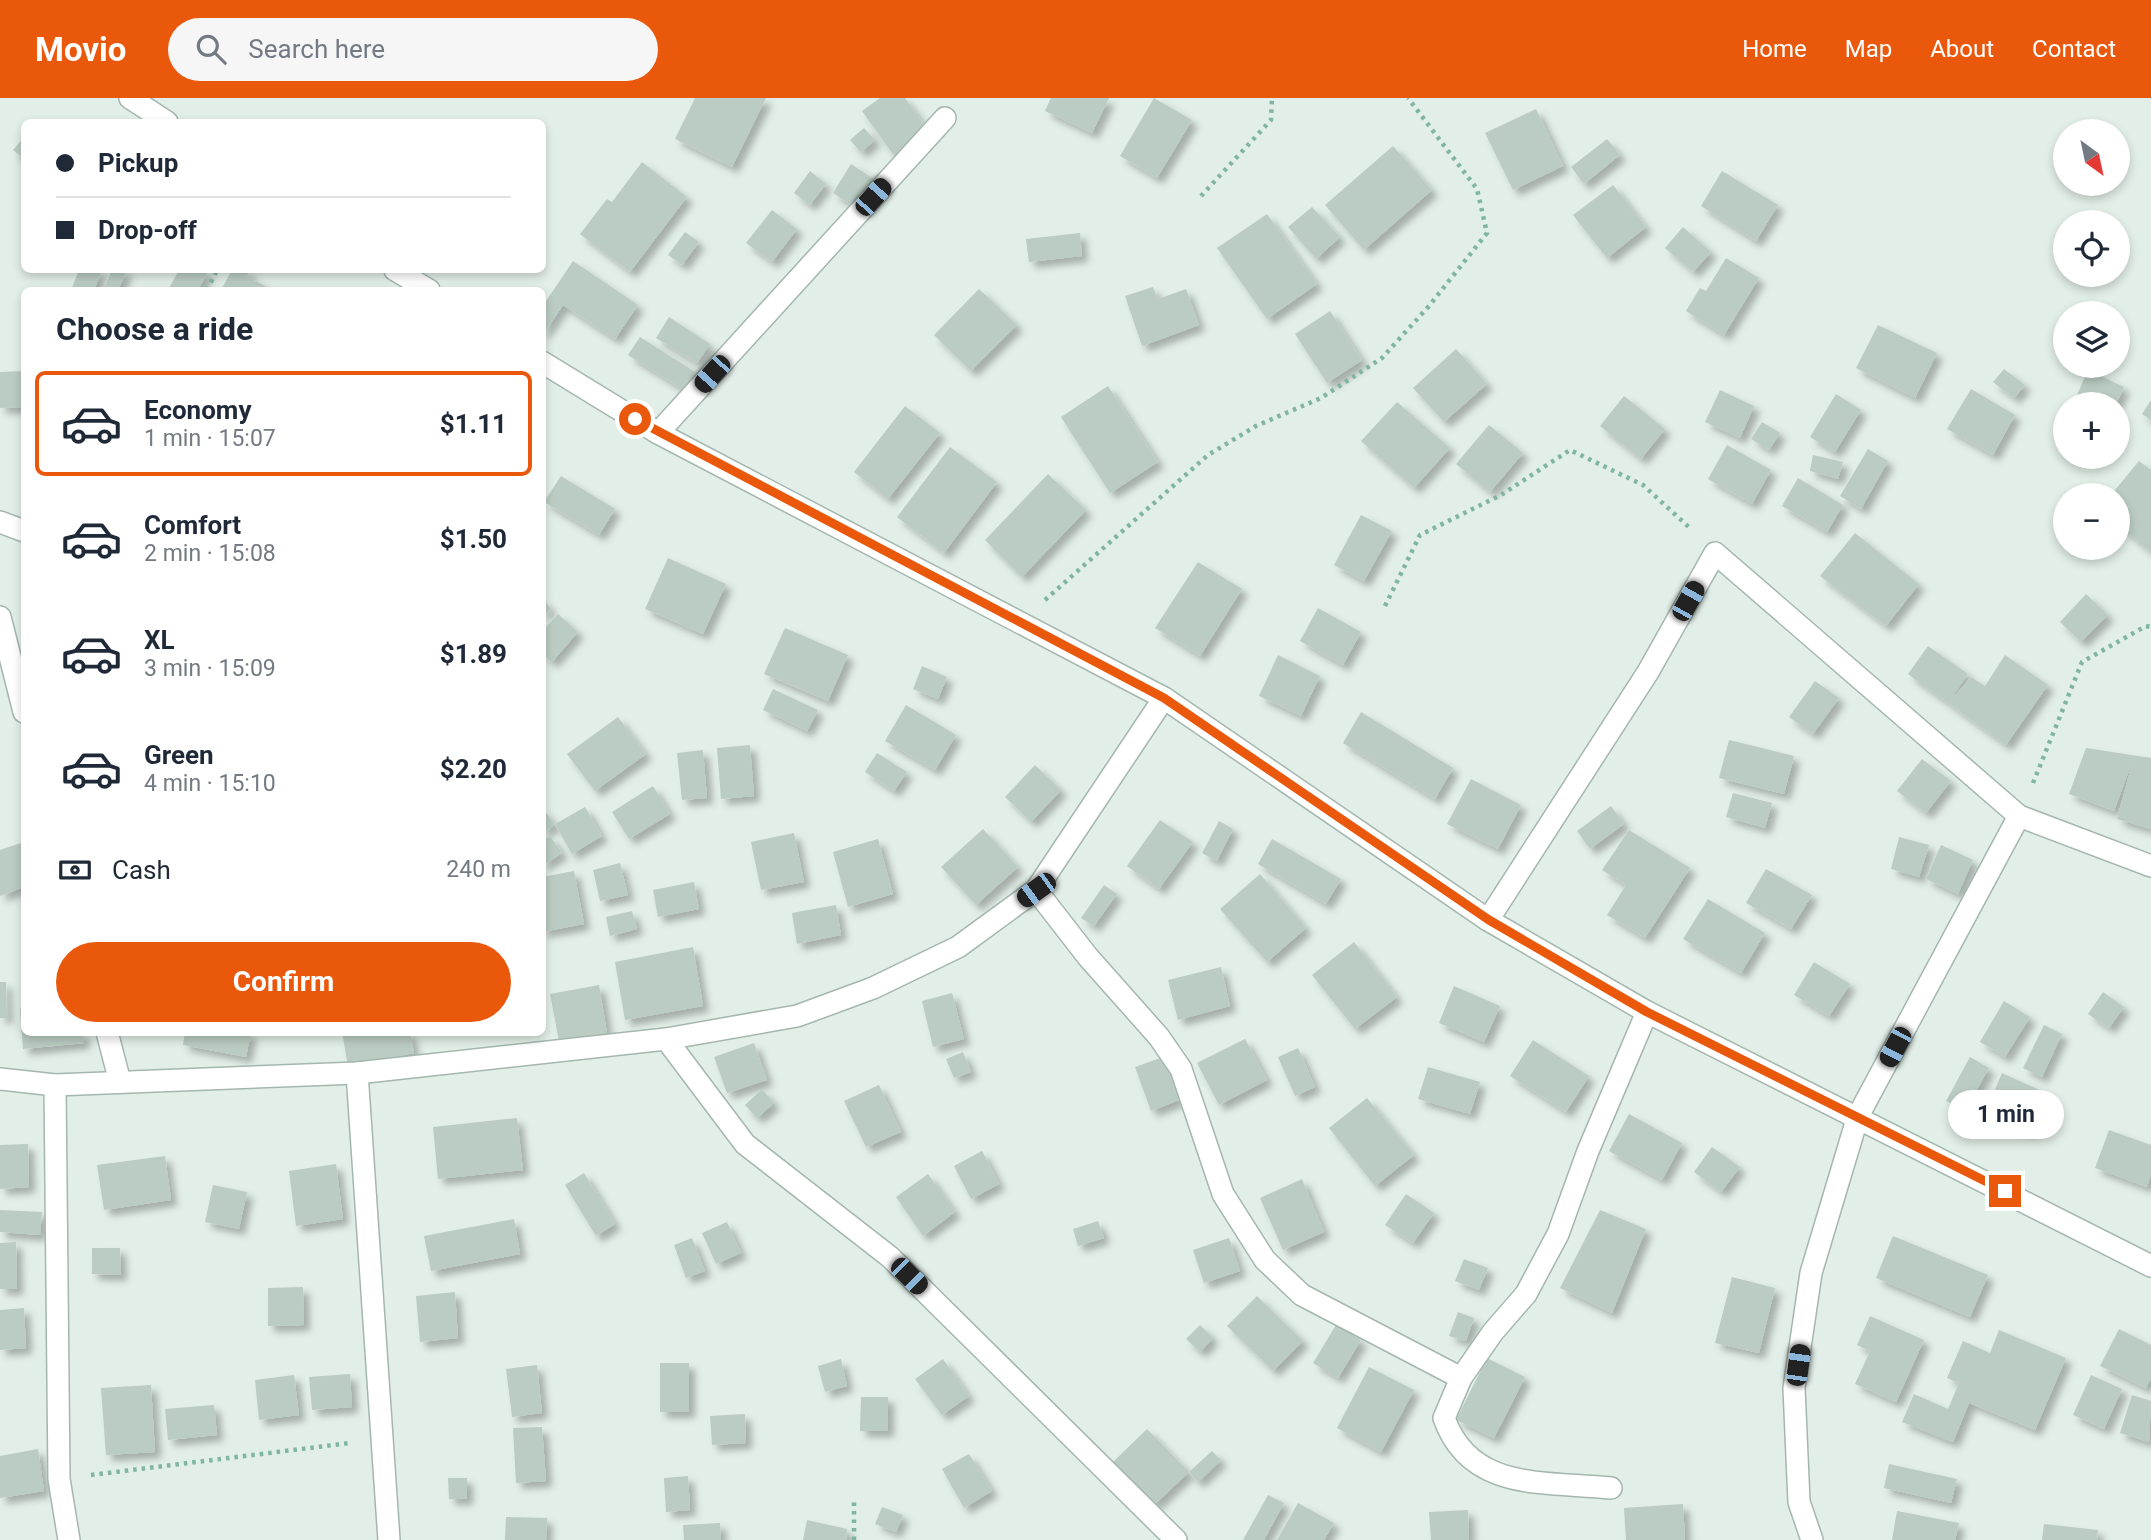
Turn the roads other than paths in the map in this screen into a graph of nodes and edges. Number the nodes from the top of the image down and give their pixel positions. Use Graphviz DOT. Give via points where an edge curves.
graph roads {
  1 [pos="130,98"];
  2 [pos="945,118"];
  3 [pos="162,119"];
  4 [pos="400,273"];
  5 [pos="424,287"];
  6 [pos="546,364"];
  7 [pos="658,433"];
  8 [pos="0,522"];
  9 [pos="21,530"];
  10 [pos="0,617"];
  11 [pos="1164,698"];
  12 [pos="21,700"];
  13 [pos="2019,816"];
  14 [pos="2151,866"];
  15 [pos="1036,890"];
  16 [pos="1489,920"];
  17 [pos="1647,1012"];
  18 [pos="108,1036"];
  19 [pos="666,1039"];
  20 [pos="357,1073"];
  21 [pos="0,1079"];
  22 [pos="120,1082"];
  23 [pos="55,1085"];
  24 [pos="1858,1116"];
  25 [pos="2151,1266"];
  26 [pos="1461,1378"];
  27 [pos="1611,1488"];
  28 [pos="69,1540"];
  29 [pos="389,1540"];
  30 [pos="1176,1540"];
  31 [pos="1812,1540"];
  1 -- 3 [label="street"];
  2 -- 7 [label="street"];
  4 -- 5 [label="street"];
  6 -- 7 [label="street"];
  7 -- 11 [label="street"];
  8 -- 9 [label="street"];
  10 -- 12 [label="street"];
  11 -- 15 [label="street"];
  11 -- 16 [label="street"];
  13 -- 14 [label="street"];
  13 -- 16 [label="street" via="1715,552 1648,673"];
  13 -- 24 [label="street"];
  15 -- 19 [label="street" via="958,947 873,988 797,1016"];
  15 -- 26 [label="street" via="1181,1069 1223,1194 1265,1260 1302,1295"];
  16 -- 17 [label="street"];
  17 -- 24 [label="street"];
  17 -- 26 [label="street" via="1558,1234 1526,1294"];
  18 -- 22 [label="street"];
  19 -- 20 [label="street"];
  19 -- 30 [label="street" via="745,1144 890,1257"];
  20 -- 22 [label="street"];
  20 -- 29 [label="street"];
  21 -- 23 [label="street"];
  22 -- 23 [label="street"];
  23 -- 28 [label="street" via="59,1479"];
  24 -- 25 [label="street"];
  24 -- 31 [label="street" via="1811,1273 1794,1388 1799,1502"];
  26 -- 27 [label="street" via="1444,1418 1451,1438 1466,1458 1495,1476"];
}
